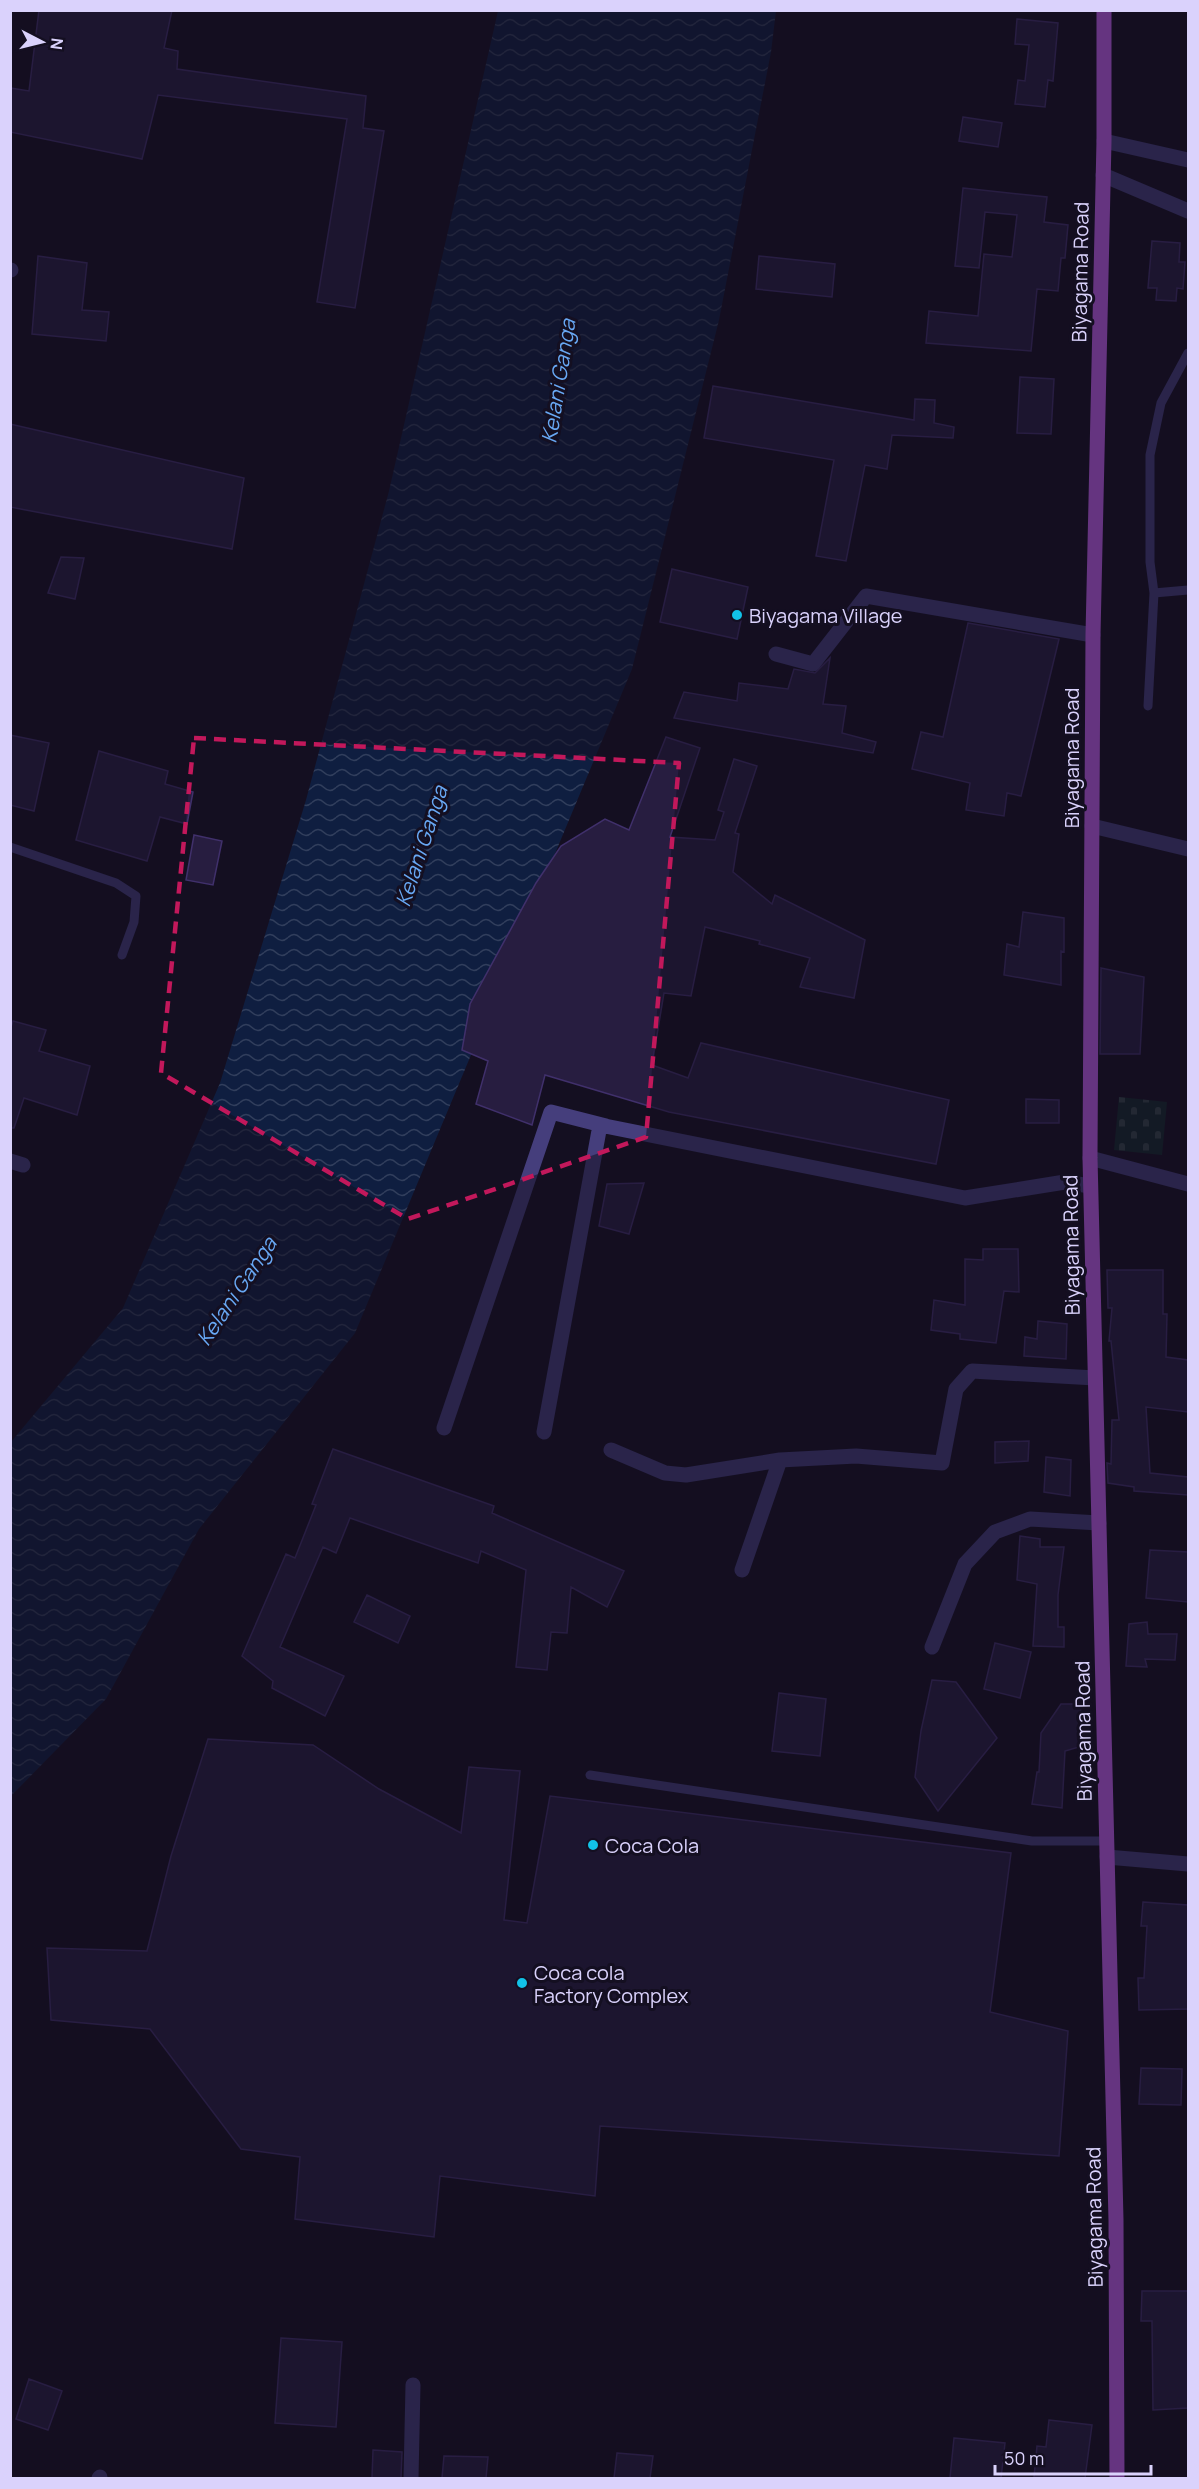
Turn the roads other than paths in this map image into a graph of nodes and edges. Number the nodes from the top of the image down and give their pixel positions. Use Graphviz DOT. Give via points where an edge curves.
graph roads {
  1 [pos="1104,10"];
  2 [pos="1104,141"];
  3 [pos="1188,160"];
  4 [pos="1103,175"];
  5 [pos="1188,211"];
  6 [pos="1188,353"];
  7 [pos="1188,590"];
  8 [pos="1154,593"];
  9 [pos="1093,635"];
  10 [pos="776,654"];
  11 [pos="1148,706"];
  12 [pos="1092,826"];
  13 [pos="10,847"];
  14 [pos="1188,849"];
  15 [pos="122,955"];
  16 [pos="606,1126"];
  17 [pos="1090,1158"];
  18 [pos="1188,1184"];
  19 [pos="1090,1186"];
  20 [pos="1095,1378"];
  21 [pos="444,1428"];
  22 [pos="544,1432"];
  23 [pos="611,1450"];
  24 [pos="780,1460"];
  25 [pos="1099,1523"];
  26 [pos="742,1570"];
  27 [pos="932,1647"];
  28 [pos="590,1775"];
  29 [pos="1107,1840"];
  30 [pos="1107,1857"];
  31 [pos="1188,1864"];
  32 [pos="413,2385"];
  33 [pos="411,2478"];
  34 [pos="1117,2478"];
  1 -- 2 [label="main road, Biyagama Road"];
  2 -- 3 [label="street"];
  2 -- 4 [label="main road, Biyagama Road"];
  4 -- 5 [label="street"];
  4 -- 9 [label="main road, Biyagama Road"];
  6 -- 8 [label="lane" via="1161,403 1150,455 1150,562"];
  7 -- 8 [label="lane"];
  8 -- 11 [label="lane"];
  9 -- 10 [label="street" via="866,596 813,664"];
  9 -- 12 [label="main road, Biyagama Road"];
  12 -- 14 [label="street"];
  12 -- 17 [label="main road, Biyagama Road"];
  13 -- 15 [label="lane" via="116,883 136,896 134,922"];
  16 -- 19 [label="street" via="965,1198 1065,1182"];
  16 -- 21 [label="street" via="551,1112"];
  16 -- 22 [label="street" via="600,1125"];
  17 -- 18 [label="street"];
  17 -- 19 [label="main road, Biyagama Road"];
  19 -- 20 [label="main road, Biyagama Road"];
  20 -- 24 [label="street" via="972,1371 956,1389 942,1463 856,1456"];
  20 -- 25 [label="main road, Biyagama Road"];
  23 -- 24 [label="street" via="664,1473 687,1475"];
  24 -- 26 [label="street"];
  25 -- 27 [label="street" via="1030,1519 996,1533 965,1564"];
  25 -- 29 [label="main road, Biyagama Road"];
  28 -- 29 [label="lane" via="1032,1841"];
  29 -- 30 [label="main road, Biyagama Road"];
  30 -- 31 [label="street"];
  30 -- 34 [label="main road, Biyagama Road" via="1116,2220"];
  32 -- 33 [label="street"];
}
